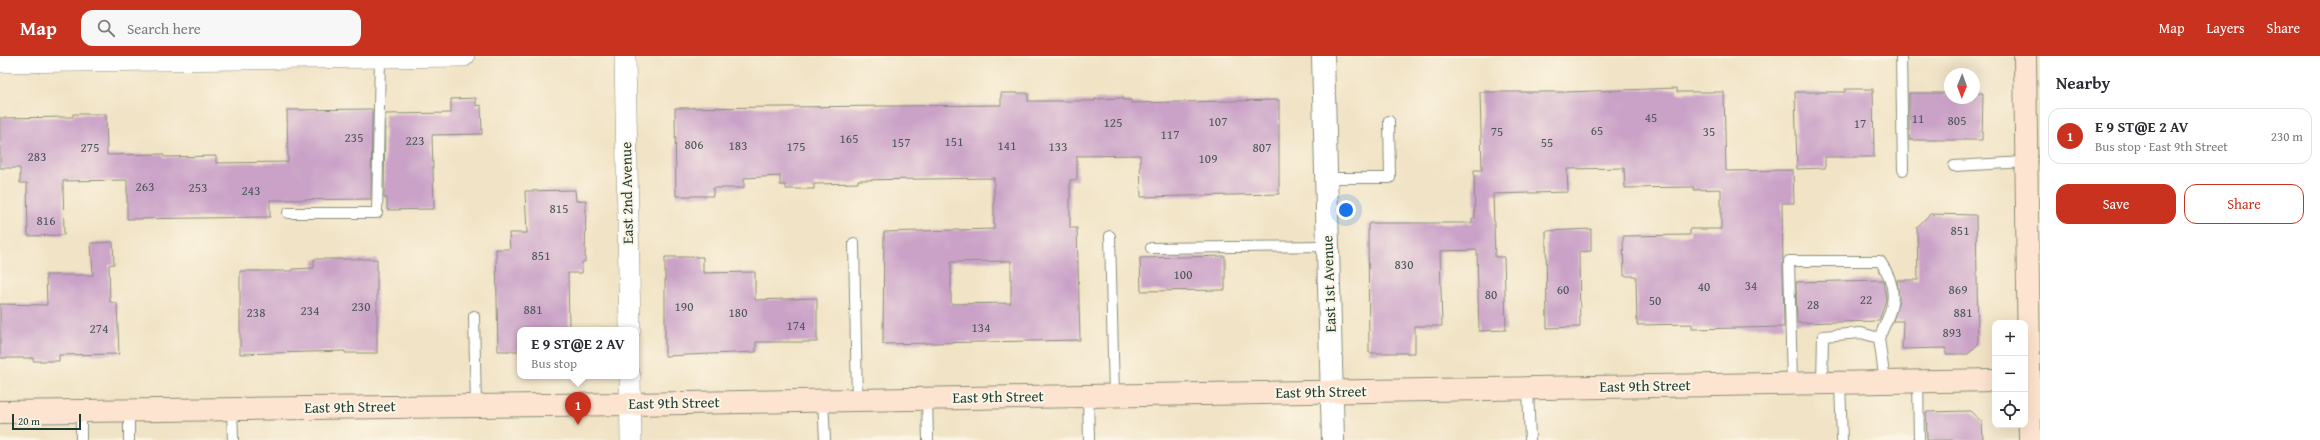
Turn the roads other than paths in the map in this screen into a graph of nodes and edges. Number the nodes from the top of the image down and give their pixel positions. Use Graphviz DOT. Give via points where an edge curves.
graph roads {
  1 [pos="464,56"];
  2 [pos="625,56"];
  3 [pos="1323,56"];
  4 [pos="1901,56"];
  5 [pos="2025,56"];
  6 [pos="348,57"];
  7 [pos="380,57"];
  8 [pos="43,59"];
  9 [pos="0,62"];
  10 [pos="1389,121"];
  11 [pos="2033,125"];
  12 [pos="2026,162"];
  13 [pos="1954,166"];
  14 [pos="1903,170"];
  15 [pos="1326,178"];
  16 [pos="2033,184"];
  17 [pos="288,213"];
  18 [pos="1110,236"];
  19 [pos="854,244"];
  20 [pos="1328,246"];
  21 [pos="1151,248"];
  22 [pos="474,316"];
  23 [pos="630,327"];
  24 [pos="1879,338"];
  25 [pos="630,379"];
  26 [pos="2031,379"];
  27 [pos="1992,380"];
  28 [pos="1918,381"];
  29 [pos="1885,382"];
  30 [pos="1792,383"];
  31 [pos="1831,383"];
  32 [pos="1528,388"];
  33 [pos="1332,392"];
  34 [pos="1088,396"];
  35 [pos="1114,396"];
  36 [pos="927,399"];
  37 [pos="823,400"];
  38 [pos="857,400"];
  39 [pos="631,404"];
  40 [pos="476,406"];
  41 [pos="232,409"];
  42 [pos="81,411"];
  43 [pos="129,411"];
  44 [pos="0,412"];
  45 [pos="81,440"];
  46 [pos="129,440"];
  47 [pos="233,440"];
  48 [pos="631,440"];
  49 [pos="825,440"];
  50 [pos="928,440"];
  51 [pos="1089,440"];
  52 [pos="1333,440"];
  53 [pos="1530,440"];
  54 [pos="1842,440"];
  55 [pos="1919,440"];
  56 [pos="2030,440"];
  1 -- 7 [label="street"];
  2 -- 23 [label="street, East 2nd Avenue"];
  3 -- 15 [label="street, East 1st Avenue"];
  4 -- 14 [label="lane"];
  5 -- 11 [label="main road"];
  6 -- 7 [label="street"];
  6 -- 8 [label="street"];
  7 -- 17 [label="lane" via="377,213"];
  8 -- 9 [label="street"];
  10 -- 15 [label="lane" via="1390,178"];
  11 -- 12 [label="main road"];
  12 -- 13 [label="lane"];
  12 -- 16 [label="main road"];
  15 -- 20 [label="street, East 1st Avenue"];
  16 -- 26 [label="main road"];
  18 -- 35 [label="lane"];
  19 -- 38 [label="lane"];
  20 -- 21 [label="lane"];
  20 -- 33 [label="street, East 1st Avenue"];
  22 -- 40 [label="lane"];
  24 -- 29 [label="lane"];
  24 -- 30 [label="lane" via="1894,305 1891,276 1880,261 1789,261"];
  24 -- 31 [label="lane" via="1861,333 1822,336"];
  25 -- 39 [label="street"];
  26 -- 56 [label="main road"];
  27 -- 28 [label="main road, East 9th Street"];
  28 -- 29 [label="main road, East 9th Street"];
  28 -- 55 [label="lane"];
  29 -- 31 [label="main road, East 9th Street"];
  30 -- 31 [label="main road, East 9th Street"];
  30 -- 32 [label="main road, East 9th Street"];
  31 -- 54 [label="lane"];
  32 -- 33 [label="main road, East 9th Street"];
  32 -- 53 [label="lane"];
  33 -- 35 [label="main road, East 9th Street"];
  33 -- 52 [label="street, East 1st Avenue"];
  34 -- 35 [label="main road, East 9th Street"];
  34 -- 36 [label="main road, East 9th Street"];
  34 -- 51 [label="lane"];
  36 -- 38 [label="main road, East 9th Street"];
  36 -- 50 [label="lane"];
  37 -- 38 [label="main road, East 9th Street"];
  37 -- 39 [label="main road, East 9th Street"];
  37 -- 49 [label="lane"];
  39 -- 40 [label="main road, East 9th Street"];
  39 -- 48 [label="street"];
  40 -- 41 [label="main road, East 9th Street"];
  41 -- 43 [label="main road, East 9th Street"];
  41 -- 47 [label="lane"];
  42 -- 43 [label="main road, East 9th Street"];
  42 -- 44 [label="main road, East 9th Street"];
  42 -- 45 [label="lane"];
  43 -- 46 [label="lane"];
}
